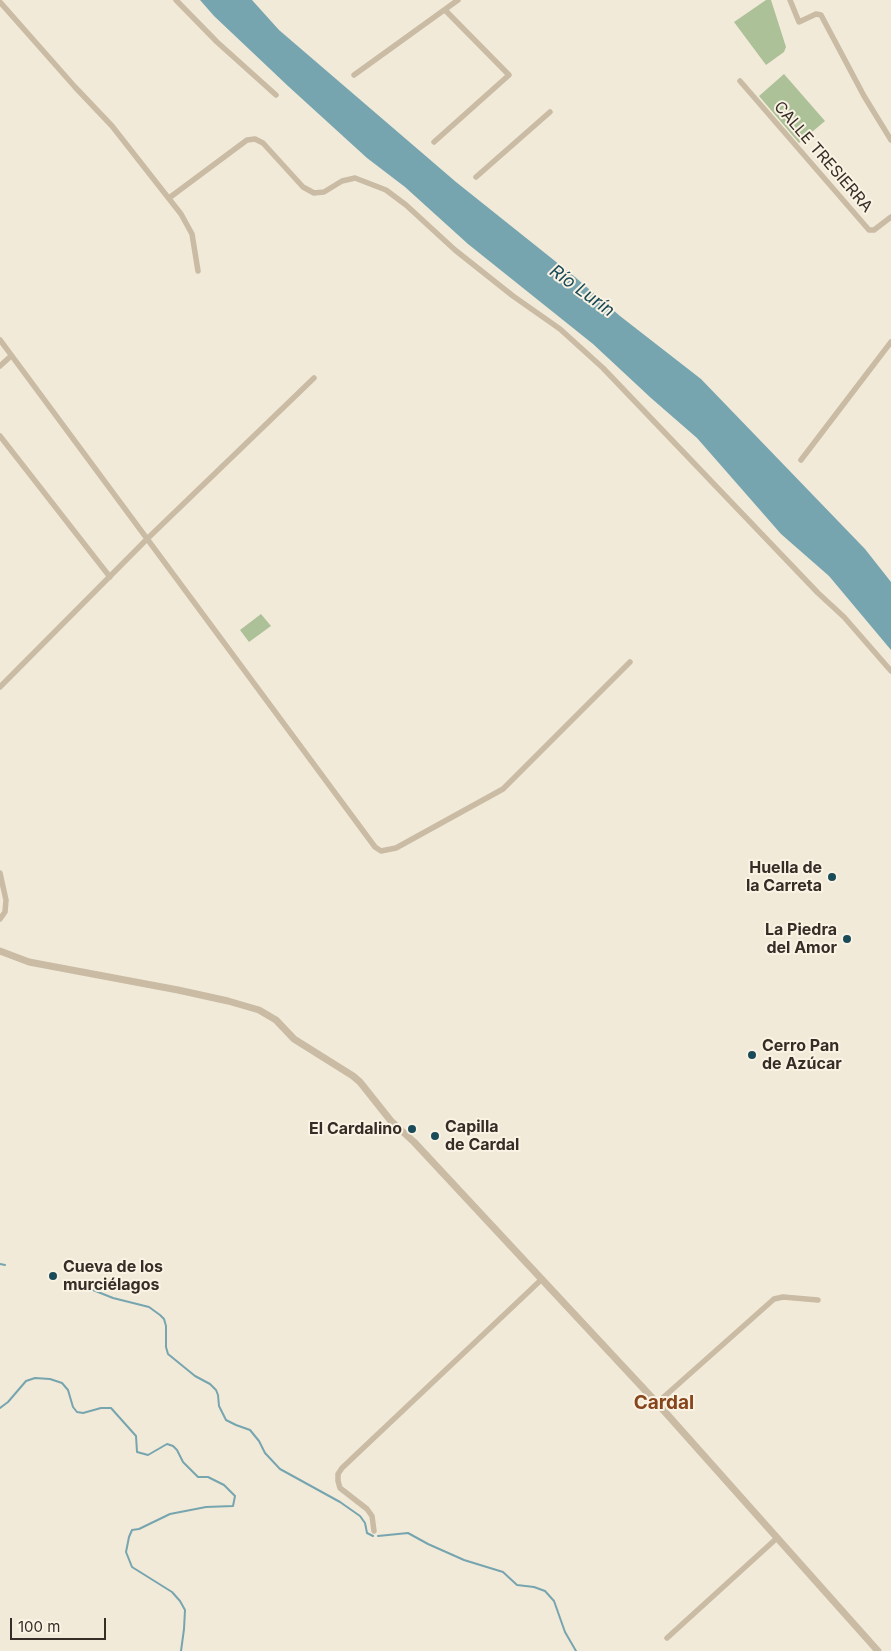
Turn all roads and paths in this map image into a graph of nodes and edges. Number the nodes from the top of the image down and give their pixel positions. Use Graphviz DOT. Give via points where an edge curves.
graph roads {
  1 [pos="176,0"];
  2 [pos="458,0"];
  3 [pos="790,0"];
  4 [pos="0,2"];
  5 [pos="445,10"];
  6 [pos="354,75"];
  7 [pos="740,82"];
  8 [pos="276,95"];
  9 [pos="550,112"];
  10 [pos="891,140"];
  11 [pos="434,142"];
  12 [pos="476,177"];
  13 [pos="169,198"];
  14 [pos="891,217"];
  15 [pos="198,271"];
  16 [pos="0,340"];
  17 [pos="891,342"];
  18 [pos="11,356"];
  19 [pos="0,366"];
  20 [pos="314,378"];
  21 [pos="0,436"];
  22 [pos="801,460"];
  23 [pos="148,539"];
  24 [pos="110,577"];
  25 [pos="630,662"];
  26 [pos="891,671"];
  27 [pos="0,687"];
  28 [pos="0,874"];
  29 [pos="0,919"];
  30 [pos="0,951"];
  31 [pos="542,1279"];
  32 [pos="818,1300"];
  33 [pos="658,1403"];
  34 [pos="374,1531"];
  35 [pos="777,1538"];
  36 [pos="667,1638"];
  37 [pos="874,1650"];
  1 -- 8 [label="street"];
  2 -- 5 [label="street"];
  3 -- 10 [label="street" via="799,22 816,14 821,16"];
  4 -- 13 [label="street" via="112,126"];
  5 -- 6 [label="street"];
  5 -- 11 [label="street" via="509,75"];
  7 -- 14 [label="street, CALLE TRESIERRA" via="869,230 874,230"];
  9 -- 12 [label="street"];
  13 -- 15 [label="street" via="189,227"];
  13 -- 26 [label="street" via="247,140 255,139 264,143 302,187 314,193 355,178 386,190 512,296 560,329 603,368 844,617"];
  16 -- 18 [label="street"];
  17 -- 22 [label="street"];
  18 -- 19 [label="street"];
  18 -- 23 [label="street"];
  20 -- 23 [label="street"];
  21 -- 24 [label="street"];
  23 -- 24 [label="street"];
  23 -- 25 [label="street" via="380,851 396,848 503,789"];
  24 -- 27 [label="street"];
  28 -- 29 [label="street" via="6,900 5,912"];
  30 -- 31 [label="street" via="29,962 228,1001 270,1016 294,1039 360,1082 390,1120"];
  31 -- 33 [label="street"];
  31 -- 34 [label="street" via="342,1468 338,1474 340,1488 367,1509 372,1516"];
  32 -- 33 [label="street" via="774,1299"];
  33 -- 35 [label="street"];
  35 -- 36 [label="street"];
  35 -- 37 [label="street"];
}
